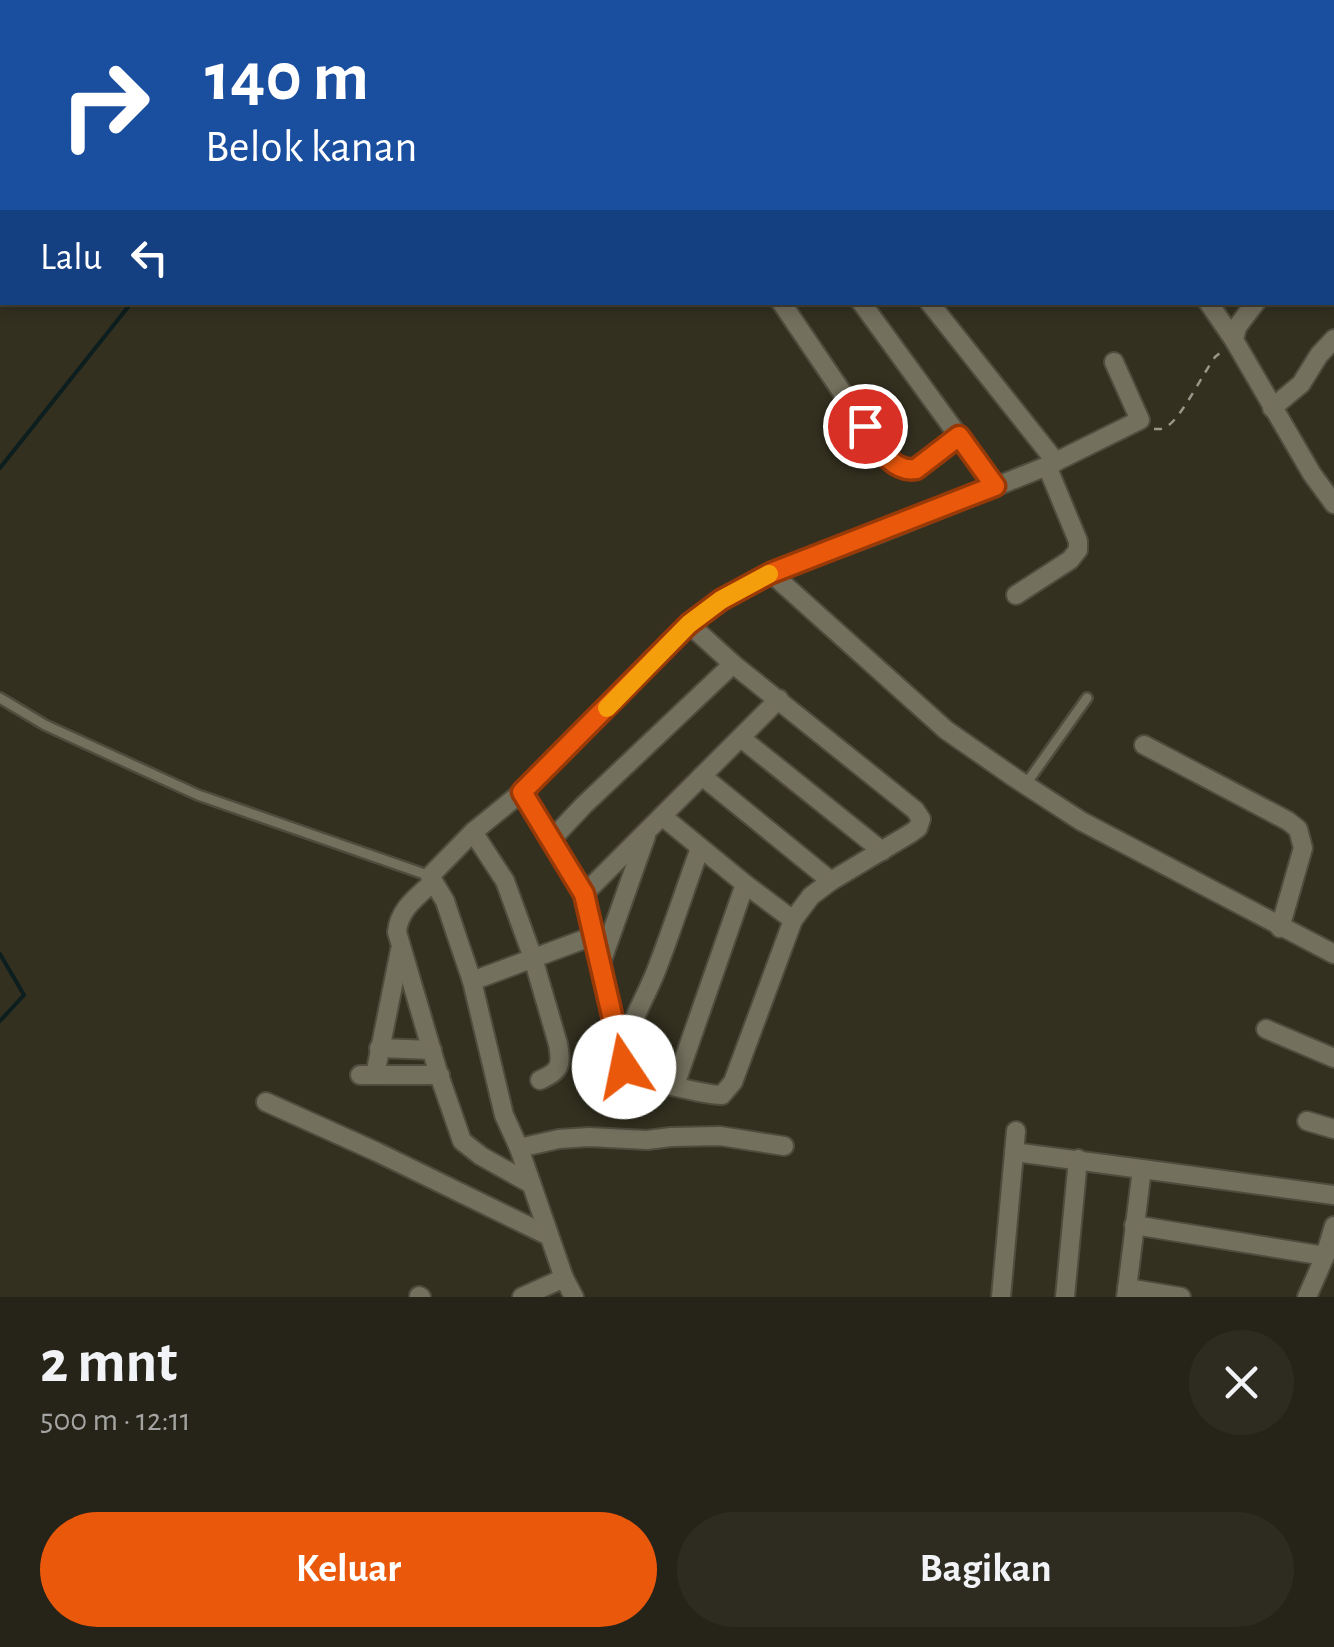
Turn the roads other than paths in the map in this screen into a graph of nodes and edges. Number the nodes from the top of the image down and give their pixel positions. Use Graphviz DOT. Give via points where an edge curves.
graph roads {
  1 [pos="783,305"];
  2 [pos="864,305"];
  3 [pos="931,305"];
  4 [pos="1210,305"];
  5 [pos="1254,305"];
  6 [pos="1334,339"];
  7 [pos="1234,340"];
  8 [pos="1114,362"];
  9 [pos="1272,408"];
  10 [pos="959,436"];
  11 [pos="1052,464"];
  12 [pos="995,486"];
  13 [pos="1334,504"];
  14 [pos="771,573"];
  15 [pos="1016,594"];
  16 [pos="689,624"];
  17 [pos="733,664"];
  18 [pos="0,698"];
  19 [pos="1088,698"];
  20 [pos="779,699"];
  21 [pos="740,738"];
  22 [pos="1144,745"];
  23 [pos="702,776"];
  24 [pos="1026,784"];
  25 [pos="522,792"];
  26 [pos="662,816"];
  27 [pos="647,831"];
  28 [pos="473,832"];
  29 [pos="551,840"];
  30 [pos="700,848"];
  31 [pos="882,850"];
  32 [pos="431,879"];
  33 [pos="831,881"];
  34 [pos="744,884"];
  35 [pos="584,894"];
  36 [pos="793,920"];
  37 [pos="1280,928"];
  38 [pos="594,936"];
  39 [pos="401,944"];
  40 [pos="1334,954"];
  41 [pos="533,958"];
  42 [pos="600,963"];
  43 [pos="472,981"];
  44 [pos="1266,1029"];
  45 [pos="380,1048"];
  46 [pos="432,1050"];
  47 [pos="622,1052"];
  48 [pos="1334,1058"];
  49 [pos="440,1075"];
  50 [pos="540,1080"];
  51 [pos="675,1085"];
  52 [pos="266,1102"];
  53 [pos="1308,1121"];
  54 [pos="1334,1130"];
  55 [pos="1016,1131"];
  56 [pos="784,1146"];
  57 [pos="518,1148"];
  58 [pos="1014,1152"];
  59 [pos="1078,1159"];
  60 [pos="1142,1169"];
  61 [pos="531,1184"];
  62 [pos="1334,1195"];
  63 [pos="1134,1225"];
  64 [pos="1334,1226"];
  65 [pos="549,1236"];
  66 [pos="1325,1256"];
  67 [pos="564,1278"];
  68 [pos="1126,1292"];
  69 [pos="522,1297"];
  70 [pos="574,1297"];
  71 [pos="1001,1297"];
  72 [pos="1064,1297"];
  73 [pos="1181,1297"];
  74 [pos="1307,1297"];
  1 -- 10 [label="street" via="886,456 902,469 916,469"];
  2 -- 10 [label="street"];
  3 -- 11 [label="street"];
  4 -- 7 [label="street"];
  5 -- 7 [label="street"];
  6 -- 9 [label="street" via="1301,384"];
  7 -- 9 [label="street"];
  8 -- 11 [label="street" via="1140,420"];
  9 -- 13 [label="street"];
  10 -- 12 [label="street"];
  11 -- 12 [label="street"];
  11 -- 15 [label="street" via="1078,550"];
  12 -- 14 [label="street"];
  14 -- 16 [label="street"];
  14 -- 24 [label="street" via="946,730"];
  16 -- 17 [label="street"];
  16 -- 25 [label="street"];
  17 -- 20 [label="street"];
  17 -- 29 [label="street"];
  18 -- 32 [label="lane" via="198,795"];
  19 -- 24 [label="lane"];
  20 -- 21 [label="street"];
  20 -- 31 [label="street" via="915,810 918,828"];
  21 -- 23 [label="street"];
  21 -- 31 [label="street"];
  22 -- 37 [label="street" via="1298,829 1303,848"];
  23 -- 26 [label="street"];
  23 -- 33 [label="street"];
  24 -- 37 [label="street" via="1080,821"];
  25 -- 28 [label="street"];
  25 -- 29 [label="street"];
  26 -- 27 [label="street"];
  26 -- 30 [label="street"];
  27 -- 35 [label="street"];
  27 -- 42 [label="street"];
  28 -- 32 [label="street"];
  28 -- 41 [label="street" via="505,882"];
  29 -- 35 [label="street"];
  30 -- 34 [label="street"];
  30 -- 47 [label="street"];
  31 -- 33 [label="street"];
  32 -- 39 [label="street" via="398,921"];
  32 -- 43 [label="street"];
  33 -- 36 [label="street"];
  34 -- 36 [label="street"];
  34 -- 51 [label="street"];
  35 -- 38 [label="street"];
  36 -- 51 [label="street" via="728,1090 711,1095"];
  37 -- 40 [label="street"];
  38 -- 41 [label="street"];
  38 -- 42 [label="street"];
  39 -- 45 [label="street"];
  39 -- 46 [label="street"];
  41 -- 43 [label="street"];
  41 -- 50 [label="street" via="560,1056 556,1073"];
  42 -- 47 [label="street"];
  43 -- 57 [label="street"];
  44 -- 48 [label="street"];
  45 -- 46 [label="street"];
  45 -- 49 [label="street" via="368,1075"];
  46 -- 49 [label="street"];
  47 -- 51 [label="street" via="630,1075"];
  49 -- 61 [label="street" via="462,1141"];
  52 -- 65 [label="street"];
  53 -- 54 [label="street"];
  55 -- 58 [label="street"];
  56 -- 57 [label="street" via="720,1136 589,1137"];
  57 -- 61 [label="street"];
  58 -- 59 [label="street"];
  58 -- 71 [label="street"];
  59 -- 60 [label="street"];
  59 -- 72 [label="street"];
  60 -- 62 [label="street"];
  60 -- 63 [label="street"];
  61 -- 65 [label="street"];
  63 -- 66 [label="street"];
  63 -- 68 [label="street"];
  64 -- 66 [label="street"];
  65 -- 67 [label="street"];
  66 -- 74 [label="street"];
  67 -- 69 [label="street"];
  67 -- 70 [label="street"];
  68 -- 73 [label="street"];
}
